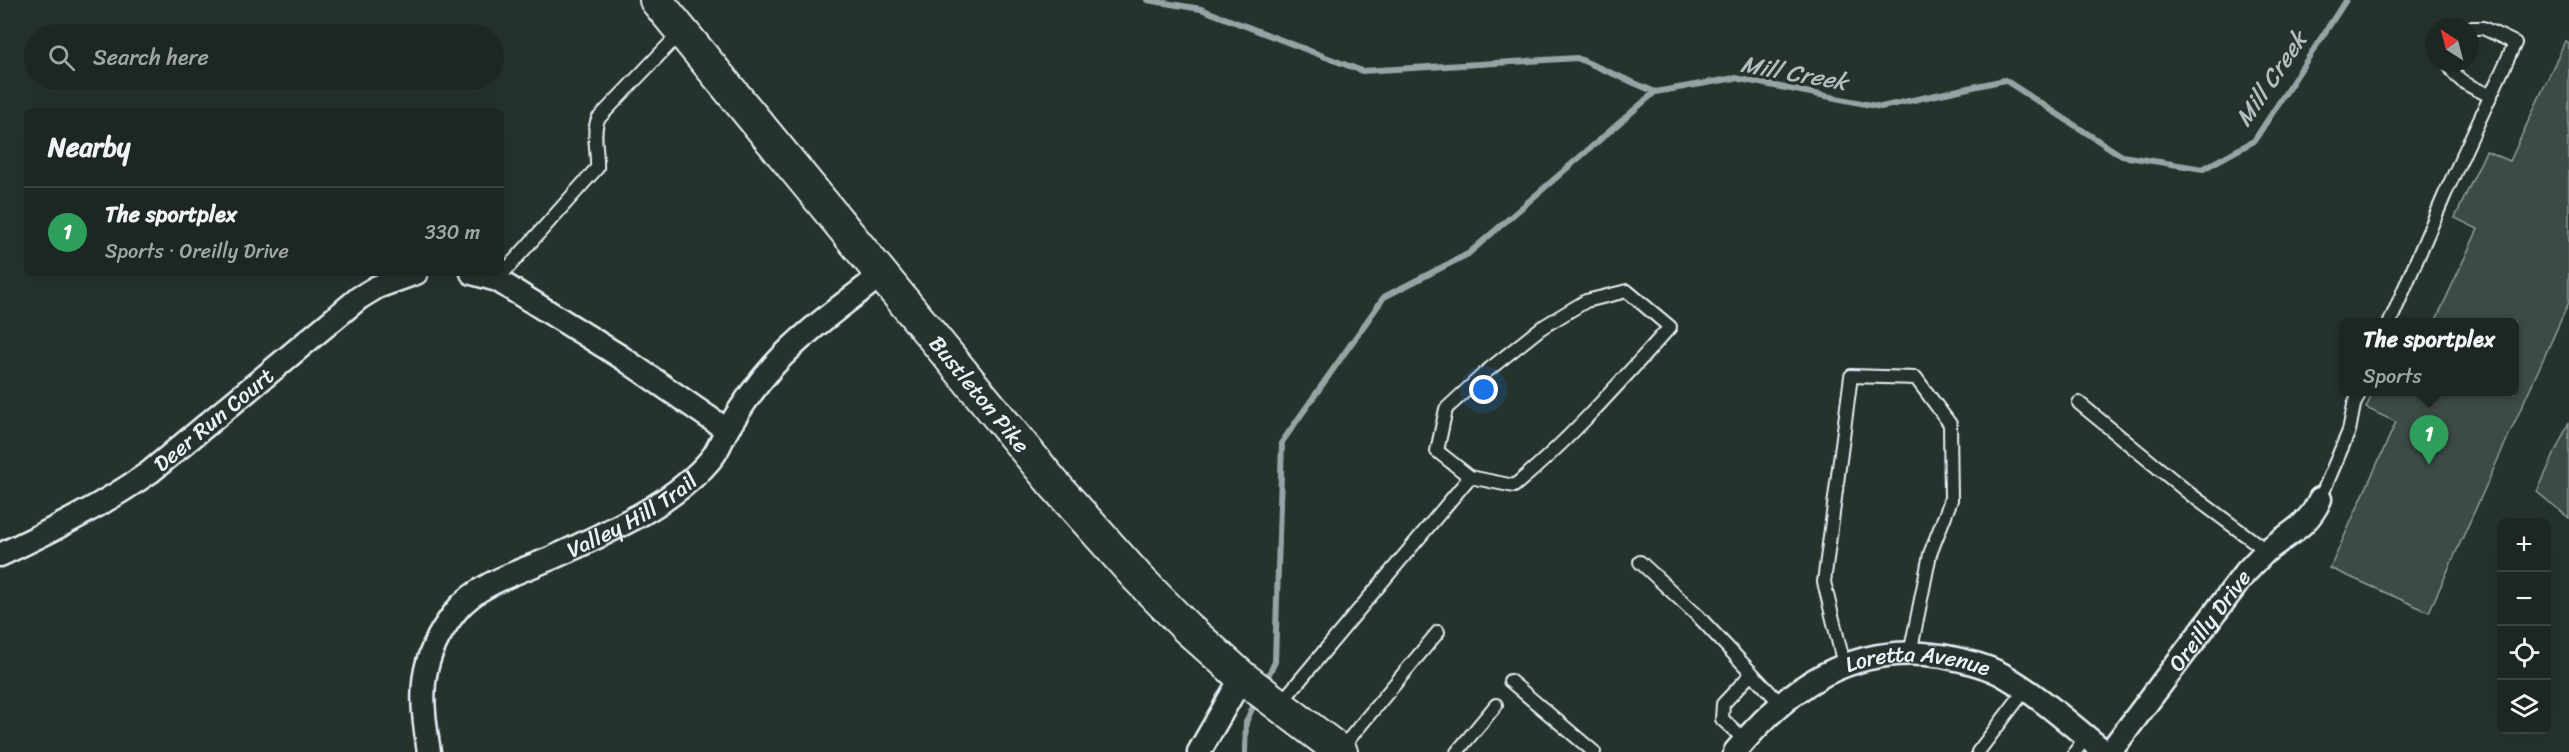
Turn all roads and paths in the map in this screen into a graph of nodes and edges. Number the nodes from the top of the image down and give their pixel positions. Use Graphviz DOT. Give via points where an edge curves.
graph roads {
  1 [pos="656,0"];
  2 [pos="2479,28"];
  3 [pos="682,30"];
  4 [pos="2452,72"];
  5 [pos="2491,96"];
  6 [pos="504,272"];
  7 [pos="882,274"];
  8 [pos="407,276"];
  9 [pos="483,276"];
  10 [pos="501,276"];
  11 [pos="497,280"];
  12 [pos="2392,318"];
  13 [pos="2358,396"];
  14 [pos="2079,403"];
  15 [pos="727,430"];
  16 [pos="1470,477"];
  17 [pos="2320,499"];
  18 [pos="2268,551"];
  19 [pos="0,555"];
  20 [pos="1640,562"];
  21 [pos="1438,632"];
  22 [pos="1910,654"];
  23 [pos="1844,665"];
  24 [pos="1752,673"];
  25 [pos="1510,681"];
  26 [pos="1260,690"];
  27 [pos="2025,690"];
  28 [pos="1780,703"];
  29 [pos="1496,705"];
  30 [pos="2080,745"];
  31 [pos="1740,746"];
  32 [pos="429,752"];
  33 [pos="1199,752"];
  34 [pos="1340,752"];
  35 [pos="1457,752"];
  36 [pos="1594,752"];
  37 [pos="1978,752"];
  38 [pos="2105,752"];
  39 [pos="2110,752"];
  1 -- 3 [label="main road, Bustleton Pike"];
  2 -- 5 [label="lane" via="2516,43"];
  3 -- 6 [label="lane" via="598,119 594,129 597,168"];
  3 -- 7 [label="main road, Bustleton Pike"];
  4 -- 5 [label="lane"];
  5 -- 12 [label="lane"];
  7 -- 15 [label="street, Valley Hill Trail" via="794,345 756,387"];
  7 -- 26 [label="main road, Bustleton Pike" via="1053,483 1137,577 1187,628"];
  8 -- 19 [label="street, Deer Run Court" via="359,298 150,472 118,494"];
  9 -- 11 [label="street"];
  10 -- 11 [label="lane"];
  11 -- 15 [label="street" via="630,363"];
  13 -- 17 [label="lane" via="2349,431"];
  14 -- 18 [label="lane" via="2190,494"];
  15 -- 32 [label="street, Valley Hill Trail" via="713,456 674,493 578,546 487,587 457,609 444,626 423,679 422,706"];
  16 -- 16 [label="lane" via="1514,486 1578,428 1670,327 1627,291 1586,301 1541,328 1446,409 1437,452"];
  16 -- 26 [label="lane"];
  17 -- 18 [label="street, Oreilly Drive" via="2306,523"];
  18 -- 39 [label="street, Oreilly Drive" via="2245,573"];
  20 -- 24 [label="lane"];
  21 -- 34 [label="lane"];
  22 -- 23 [label="street, Loretta Avenue" via="1871,657"];
  22 -- 23 [label="lane" via="1930,554 1951,500 1950,424 1916,378 1851,376 1824,582"];
  22 -- 27 [label="street, Loretta Avenue" via="1958,659 2002,675"];
  23 -- 28 [label="street, Loretta Avenue"];
  24 -- 28 [label="lane"];
  24 -- 31 [label="lane" via="1723,704 1722,719"];
  25 -- 36 [label="lane"];
  26 -- 33 [label="street"];
  26 -- 34 [label="main road, Bustleton Pike"];
  27 -- 30 [label="street, Loretta Avenue"];
  27 -- 37 [label="lane"];
  28 -- 31 [label="street, Loretta Avenue"];
  29 -- 35 [label="lane"];
  30 -- 38 [label="street, Loretta Avenue"];
}
